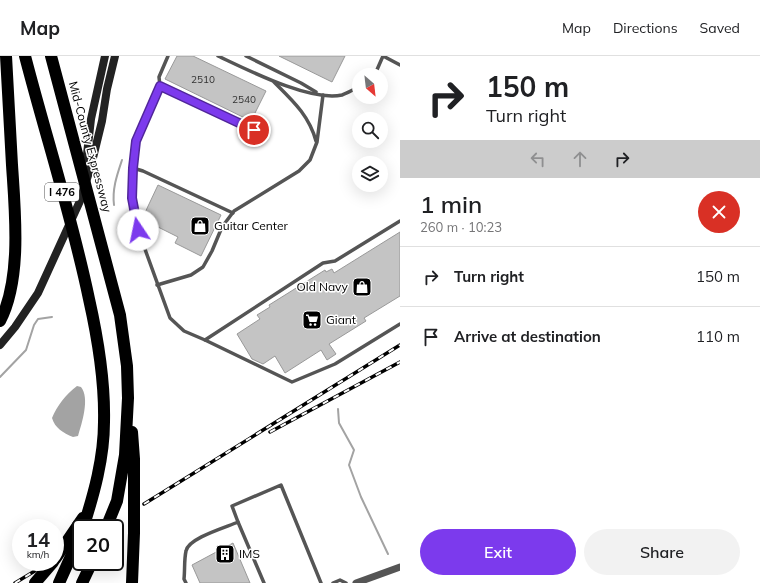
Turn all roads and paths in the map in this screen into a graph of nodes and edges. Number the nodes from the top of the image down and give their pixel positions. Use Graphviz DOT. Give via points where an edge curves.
graph roads {
  1 [pos="6,56"];
  2 [pos="25,56"];
  3 [pos="51,56"];
  4 [pos="105,56"];
  5 [pos="115,56"];
  6 [pos="168,56"];
  7 [pos="218,56"];
  8 [pos="246,56"];
  9 [pos="400,65"];
  10 [pos="378,68"];
  11 [pos="272,80"];
  12 [pos="160,86"];
  13 [pos="352,90"];
  14 [pos="318,94"];
  15 [pos="323,95"];
  16 [pos="254,130"];
  17 [pos="317,142"];
  18 [pos="133,168"];
  19 [pos="233,213"];
  20 [pos="400,221"];
  21 [pos="59,247"];
  22 [pos="157,285"];
  23 [pos="0,321"];
  24 [pos="400,324"];
  25 [pos="205,340"];
  26 [pos="0,345"];
  27 [pos="128,398"];
  28 [pos="91,505"];
  29 [pos="86,519"];
  30 [pos="110,519"];
  31 [pos="238,522"];
  32 [pos="64,546"];
  33 [pos="72,554"];
  34 [pos="400,567"];
  35 [pos="45,571"];
  36 [pos="88,571"];
  37 [pos="367,581"];
  38 [pos="35,583"];
  39 [pos="59,583"];
  40 [pos="82,583"];
  41 [pos="132,583"];
  42 [pos="186,583"];
  43 [pos="264,583"];
  44 [pos="321,583"];
  45 [pos="334,583"];
  46 [pos="346,583"];
  47 [pos="356,583"];
  1 -- 23 [label="highway" via="14,187 15,259 11,288"];
  2 -- 28 [label="highway, I 476" via="81,261 96,328 104,398 104,423 99,471"];
  3 -- 27 [label="highway, Mid-County Expressway / I 476" via="120,315 127,366"];
  4 -- 21 [label="main road" via="91,119 87,154"];
  5 -- 21 [label="main road" via="91,166 80,201"];
  6 -- 12 [label="lane" via="159,77"];
  7 -- 11 [label="lane"];
  8 -- 14 [label="lane"];
  9 -- 10 [label="lane" via="383,56"];
  11 -- 14 [label="lane" via="299,91"];
  11 -- 17 [label="lane" via="299,107 312,127"];
  12 -- 16 [label="lane"];
  12 -- 18 [label="lane" via="136,141"];
  13 -- 15 [label="lane" via="343,95"];
  14 -- 15 [label="lane"];
  15 -- 17 [label="lane"];
  17 -- 19 [label="lane" via="310,160 299,171"];
  18 -- 19 [label="lane"];
  18 -- 22 [label="lane" via="132,198 138,230"];
  19 -- 22 [label="lane" via="222,227 203,266 191,275"];
  20 -- 25 [label="lane" via="334,261 323,263"];
  21 -- 26 [label="main road" via="38,293"];
  22 -- 25 [label="lane" via="170,318 184,332"];
  24 -- 25 [label="lane" via="335,364 292,382"];
  27 -- 30 [label="highway, Mid-County Expressway / I 476" via="125,455 117,501"];
  27 -- 41 [label="highway" via="134,459"];
  28 -- 29 [label="highway, I 476"];
  28 -- 32 [label="highway"];
  31 -- 42 [label="lane" via="195,540 188,546 184,579"];
  31 -- 43 [label="lane"];
  31 -- 44 [label="lane" via="232,506 281,485"];
  33 -- 39 [label="highway"];
  34 -- 37 [label="street"];
  35 -- 38 [label="highway"];
  36 -- 40 [label="highway"];
  37 -- 47 [label="street"];
  45 -- 46 [label="lane" via="340,580"];
}
